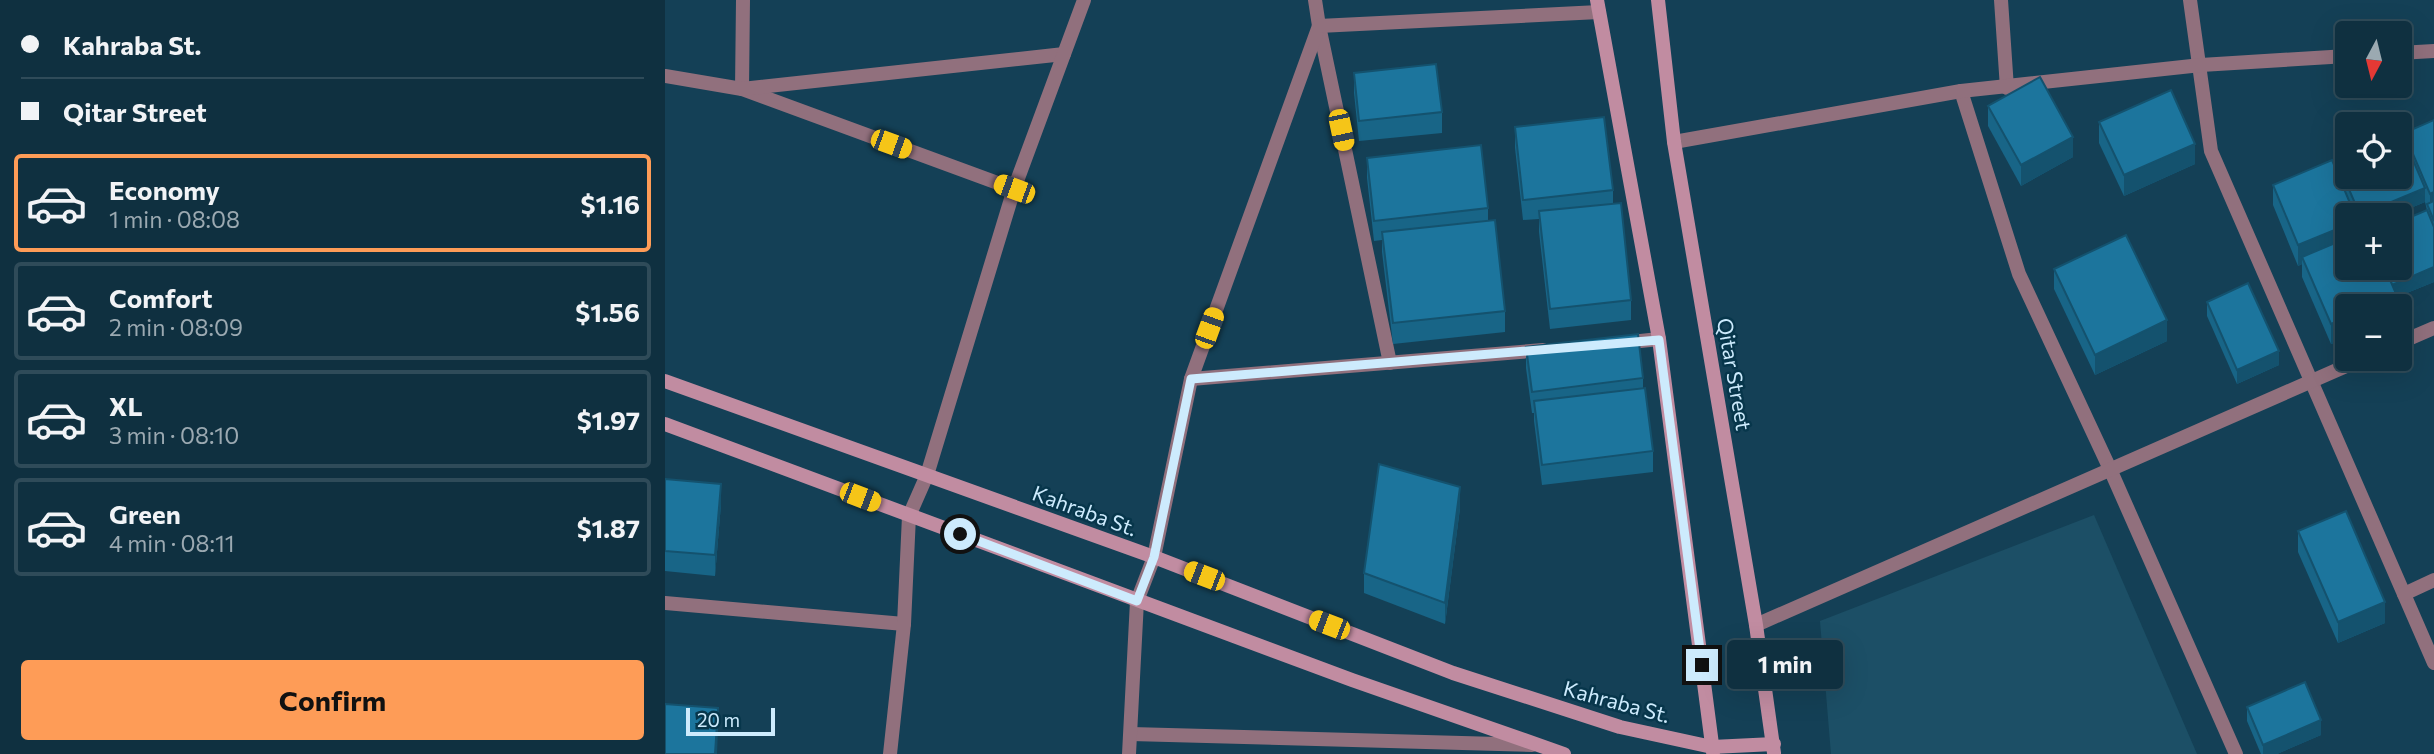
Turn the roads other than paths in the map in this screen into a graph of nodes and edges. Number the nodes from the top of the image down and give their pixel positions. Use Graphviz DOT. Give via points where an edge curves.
graph roads {
  1 [pos="743,0"];
  2 [pos="1084,0"];
  3 [pos="1315,0"];
  4 [pos="1658,0"];
  5 [pos="2001,0"];
  6 [pos="2190,0"];
  7 [pos="1598,6"];
  8 [pos="1319,26"];
  9 [pos="2434,51"];
  10 [pos="2412,52"];
  11 [pos="1064,54"];
  12 [pos="2335,57"];
  13 [pos="2201,65"];
  14 [pos="665,76"];
  15 [pos="2007,88"];
  16 [pos="742,89"];
  17 [pos="1961,91"];
  18 [pos="1674,142"];
  19 [pos="1014,189"];
  20 [pos="2434,328"];
  21 [pos="2412,337"];
  22 [pos="1659,340"];
  23 [pos="1605,344"];
  24 [pos="1552,349"];
  25 [pos="1390,363"];
  26 [pos="2335,370"];
  27 [pos="1191,379"];
  28 [pos="2312,380"];
  29 [pos="665,381"];
  30 [pos="665,425"];
  31 [pos="2110,469"];
  32 [pos="927,475"];
  33 [pos="909,516"];
  34 [pos="1154,557"];
  35 [pos="2434,580"];
  36 [pos="2405,594"];
  37 [pos="1137,601"];
  38 [pos="665,603"];
  39 [pos="904,624"];
  40 [pos="1756,625"];
  41 [pos="2434,663"];
  42 [pos="1131,734"];
  43 [pos="1537,745"];
  44 [pos="1774,749"];
  45 [pos="1713,750"];
  46 [pos="890,754"];
  47 [pos="1129,754"];
  48 [pos="1564,754"];
  49 [pos="2235,754"];
  1 -- 16 [label="street"];
  2 -- 11 [label="street"];
  3 -- 8 [label="street"];
  4 -- 18 [label="main road, Qitar Street"];
  5 -- 15 [label="street"];
  6 -- 13 [label="street"];
  7 -- 8 [label="street"];
  7 -- 22 [label="main road"];
  8 -- 25 [label="street"];
  8 -- 27 [label="street"];
  9 -- 10 [label="street"];
  11 -- 16 [label="street"];
  11 -- 19 [label="street"];
  12 -- 13 [label="street"];
  13 -- 15 [label="street"];
  13 -- 28 [label="street" via="2211,151"];
  14 -- 16 [label="street"];
  15 -- 17 [label="street"];
  16 -- 19 [label="street"];
  17 -- 18 [label="street"];
  17 -- 31 [label="street" via="2019,274"];
  18 -- 40 [label="main road, Qitar Street"];
  19 -- 32 [label="street"];
  20 -- 21 [label="street"];
  22 -- 23 [label="street"];
  22 -- 45 [label="main road"];
  24 -- 25 [label="street"];
  25 -- 27 [label="street"];
  26 -- 28 [label="street"];
  27 -- 34 [label="street"];
  28 -- 31 [label="street"];
  28 -- 36 [label="street"];
  29 -- 32 [label="main road, Kahraba St."];
  30 -- 33 [label="main road"];
  31 -- 40 [label="street"];
  31 -- 49 [label="street"];
  32 -- 33 [label="street"];
  32 -- 34 [label="main road, Kahraba St."];
  33 -- 37 [label="main road"];
  33 -- 39 [label="street"];
  34 -- 37 [label="street"];
  34 -- 45 [label="main road, Kahraba St." via="1453,673 1620,727"];
  35 -- 36 [label="street"];
  36 -- 41 [label="street"];
  37 -- 42 [label="street"];
  37 -- 43 [label="main road"];
  38 -- 39 [label="street"];
  39 -- 46 [label="street"];
  40 -- 44 [label="main road, Qitar Street"];
  42 -- 43 [label="street"];
  42 -- 47 [label="street"];
  43 -- 48 [label="main road"];
  44 -- 45 [label="main road, Kahraba St."];
}
